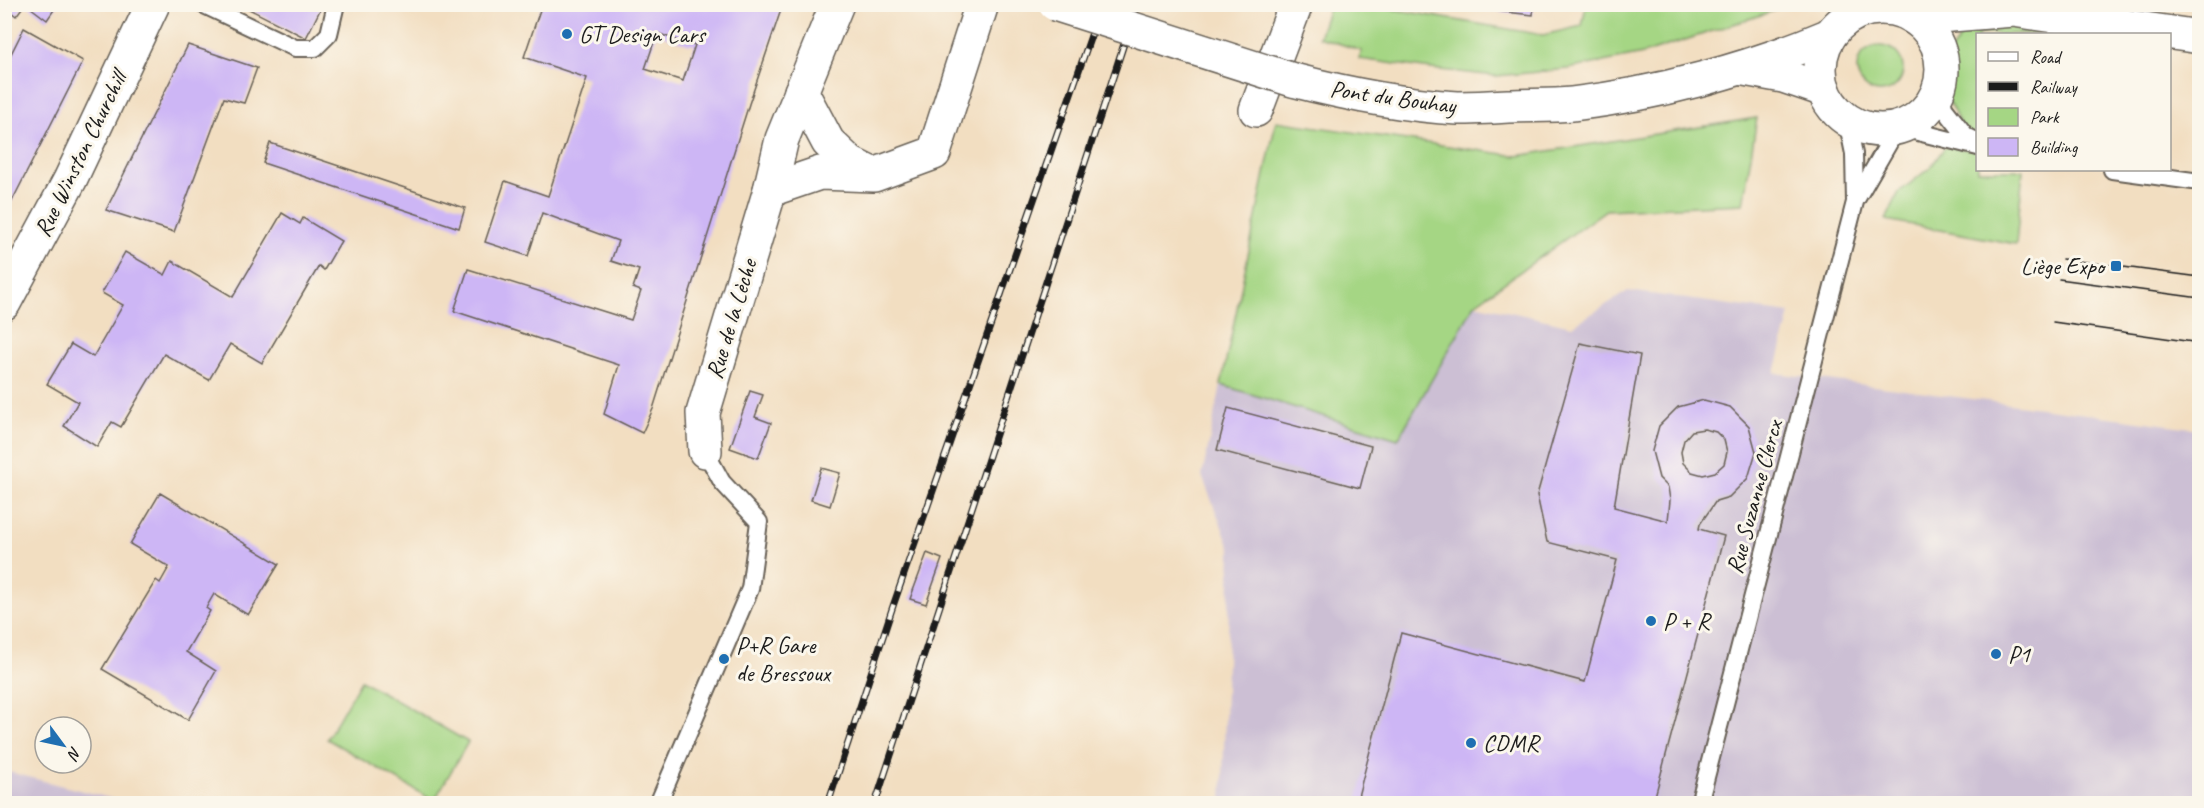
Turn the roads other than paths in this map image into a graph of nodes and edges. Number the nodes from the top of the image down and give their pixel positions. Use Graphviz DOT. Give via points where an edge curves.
graph roads {
  1 [pos="153,4"];
  2 [pos="202,4"];
  3 [pos="336,4"];
  4 [pos="837,4"];
  5 [pos="982,4"];
  6 [pos="1055,4"];
  7 [pos="1296,4"];
  8 [pos="2013,10"];
  9 [pos="1855,15"];
  10 [pos="1914,18"];
  11 [pos="2199,37"];
  12 [pos="1739,68"];
  13 [pos="1941,75"];
  14 [pos="1824,90"];
  15 [pos="801,92"];
  16 [pos="1256,110"];
  17 [pos="1847,120"];
  18 [pos="1899,127"];
  19 [pos="1976,141"];
  20 [pos="1976,147"];
  21 [pos="2119,171"];
  22 [pos="874,175"];
  23 [pos="2199,182"];
  24 [pos="770,190"];
  25 [pos="1855,202"];
  26 [pos="4,303"];
  27 [pos="705,451"];
  28 [pos="658,804"];
  29 [pos="1699,804"];
  1 -- 26 [label="street, Rue Winston Churchill" via="70,180"];
  2 -- 3 [label="lane" via="295,48 315,48 329,34"];
  4 -- 15 [label="street, Rue de la Lèche"];
  5 -- 22 [label="street" via="934,153"];
  6 -- 12 [label="street, Pont du Bouhay, bridge" via="1293,80 1398,102 1459,108 1571,104 1649,91"];
  7 -- 16 [label="street"];
  8 -- 10 [label="street"];
  8 -- 11 [label="street"];
  8 -- 13 [label="street" via="1988,17 1962,34"];
  9 -- 10 [label="street" via="1896,10"];
  9 -- 12 [label="street, Pont du Bouhay" via="1785,54"];
  9 -- 14 [label="street" via="1822,52 1820,72"];
  10 -- 13 [label="street" via="1938,47"];
  12 -- 14 [label="street, Pont du Bouhay" via="1782,76"];
  13 -- 18 [label="street" via="1931,103 1917,118"];
  13 -- 19 [label="lane" via="1944,108 1966,136"];
  14 -- 17 [label="street" via="1833,107"];
  15 -- 22 [label="street" via="828,142 850,163"];
  15 -- 24 [label="street, Rue de la Lèche" via="782,139"];
  17 -- 18 [label="street" via="1872,129"];
  17 -- 25 [label="lane, Rue Suzanne Clercx" via="1854,154"];
  18 -- 20 [label="lane"];
  18 -- 25 [label="lane, Rue Suzanne Clercx"];
  21 -- 23 [label="lane"];
  22 -- 24 [label="street" via="820,173"];
  24 -- 27 [label="street, Rue de la Lèche" via="703,413"];
  25 -- 29 [label="lane, Rue Suzanne Clercx"];
  27 -- 28 [label="lane" via="722,482 759,522 750,589"];
}
